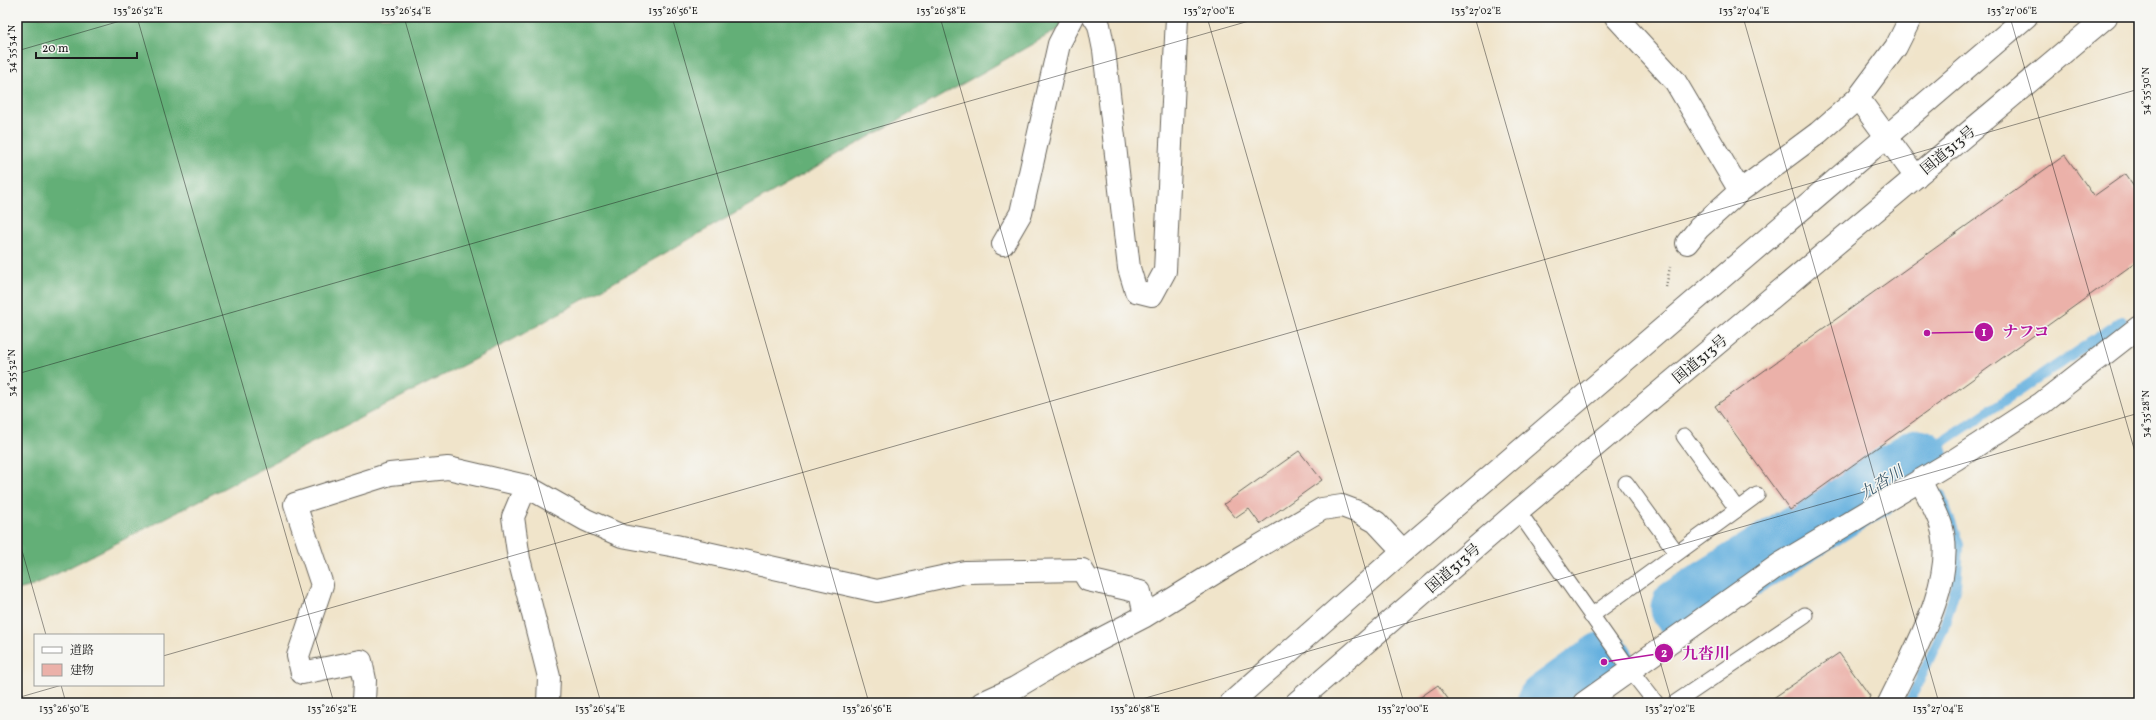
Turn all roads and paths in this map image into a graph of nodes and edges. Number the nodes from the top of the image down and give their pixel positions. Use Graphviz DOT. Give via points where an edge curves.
graph roads {
  1 [pos="1073,17"];
  2 [pos="1094,17"];
  3 [pos="1177,17"];
  4 [pos="1616,17"];
  5 [pos="1911,17"];
  6 [pos="2026,17"];
  7 [pos="2106,17"];
  8 [pos="1858,98"];
  9 [pos="1886,138"];
  10 [pos="1916,177"];
  11 [pos="1740,191"];
  12 [pos="1686,243"];
  13 [pos="1004,244"];
  14 [pos="2139,327"];
  15 [pos="1684,436"];
  16 [pos="1920,480"];
  17 [pos="1626,483"];
  18 [pos="526,486"];
  19 [pos="1757,495"];
  20 [pos="1737,509"];
  21 [pos="1518,511"];
  22 [pos="1403,551"];
  23 [pos="1677,553"];
  24 [pos="1145,616"];
  25 [pos="1591,616"];
  26 [pos="1805,616"];
  27 [pos="1630,670"];
  28 [pos="986,702"];
  29 [pos="362,703"];
  30 [pos="548,703"];
  31 [pos="1231,703"];
  32 [pos="1296,703"];
  33 [pos="1584,703"];
  34 [pos="1656,703"];
  35 [pos="1674,703"];
  36 [pos="1889,703"];
  1 -- 13 [label="main road" via="1060,44 1021,213"];
  2 -- 3 [label="main road" via="1099,26 1104,50 1129,268 1136,291 1152,295 1165,271"];
  4 -- 11 [label="main road" via="1675,81"];
  5 -- 8 [label="main road" via="1896,46"];
  6 -- 9 [label="main road"];
  7 -- 10 [label="main road, 国道313号"];
  8 -- 9 [label="main road"];
  8 -- 11 [label="main road" via="1818,133"];
  9 -- 10 [label="main road"];
  9 -- 22 [label="main road"];
  10 -- 21 [label="main road, 国道313号"];
  11 -- 12 [label="main road"];
  14 -- 16 [label="main road" via="2042,403"];
  15 -- 20 [label="lane"];
  16 -- 27 [label="main road" via="1780,564"];
  16 -- 36 [label="main road" via="1941,526 1945,560 1932,613"];
  17 -- 23 [label="lane"];
  18 -- 24 [label="main road" via="586,520 622,536 877,592 965,572 1082,570 1088,580 1140,592"];
  18 -- 29 [label="main road" via="448,468 390,474 294,504 322,585 298,656 302,673 361,661 365,680"];
  18 -- 30 [label="main road" via="513,517 519,559 549,677"];
  19 -- 20 [label="lane"];
  20 -- 23 [label="lane"];
  21 -- 25 [label="lane"];
  21 -- 32 [label="main road, 国道313号"];
  22 -- 24 [label="main road" via="1376,522 1358,512 1342,506 1322,509"];
  22 -- 31 [label="main road"];
  23 -- 25 [label="lane"];
  24 -- 28 [label="main road"];
  25 -- 27 [label="lane"];
  26 -- 35 [label="lane"];
  27 -- 33 [label="main road"];
  27 -- 34 [label="lane"];
}
